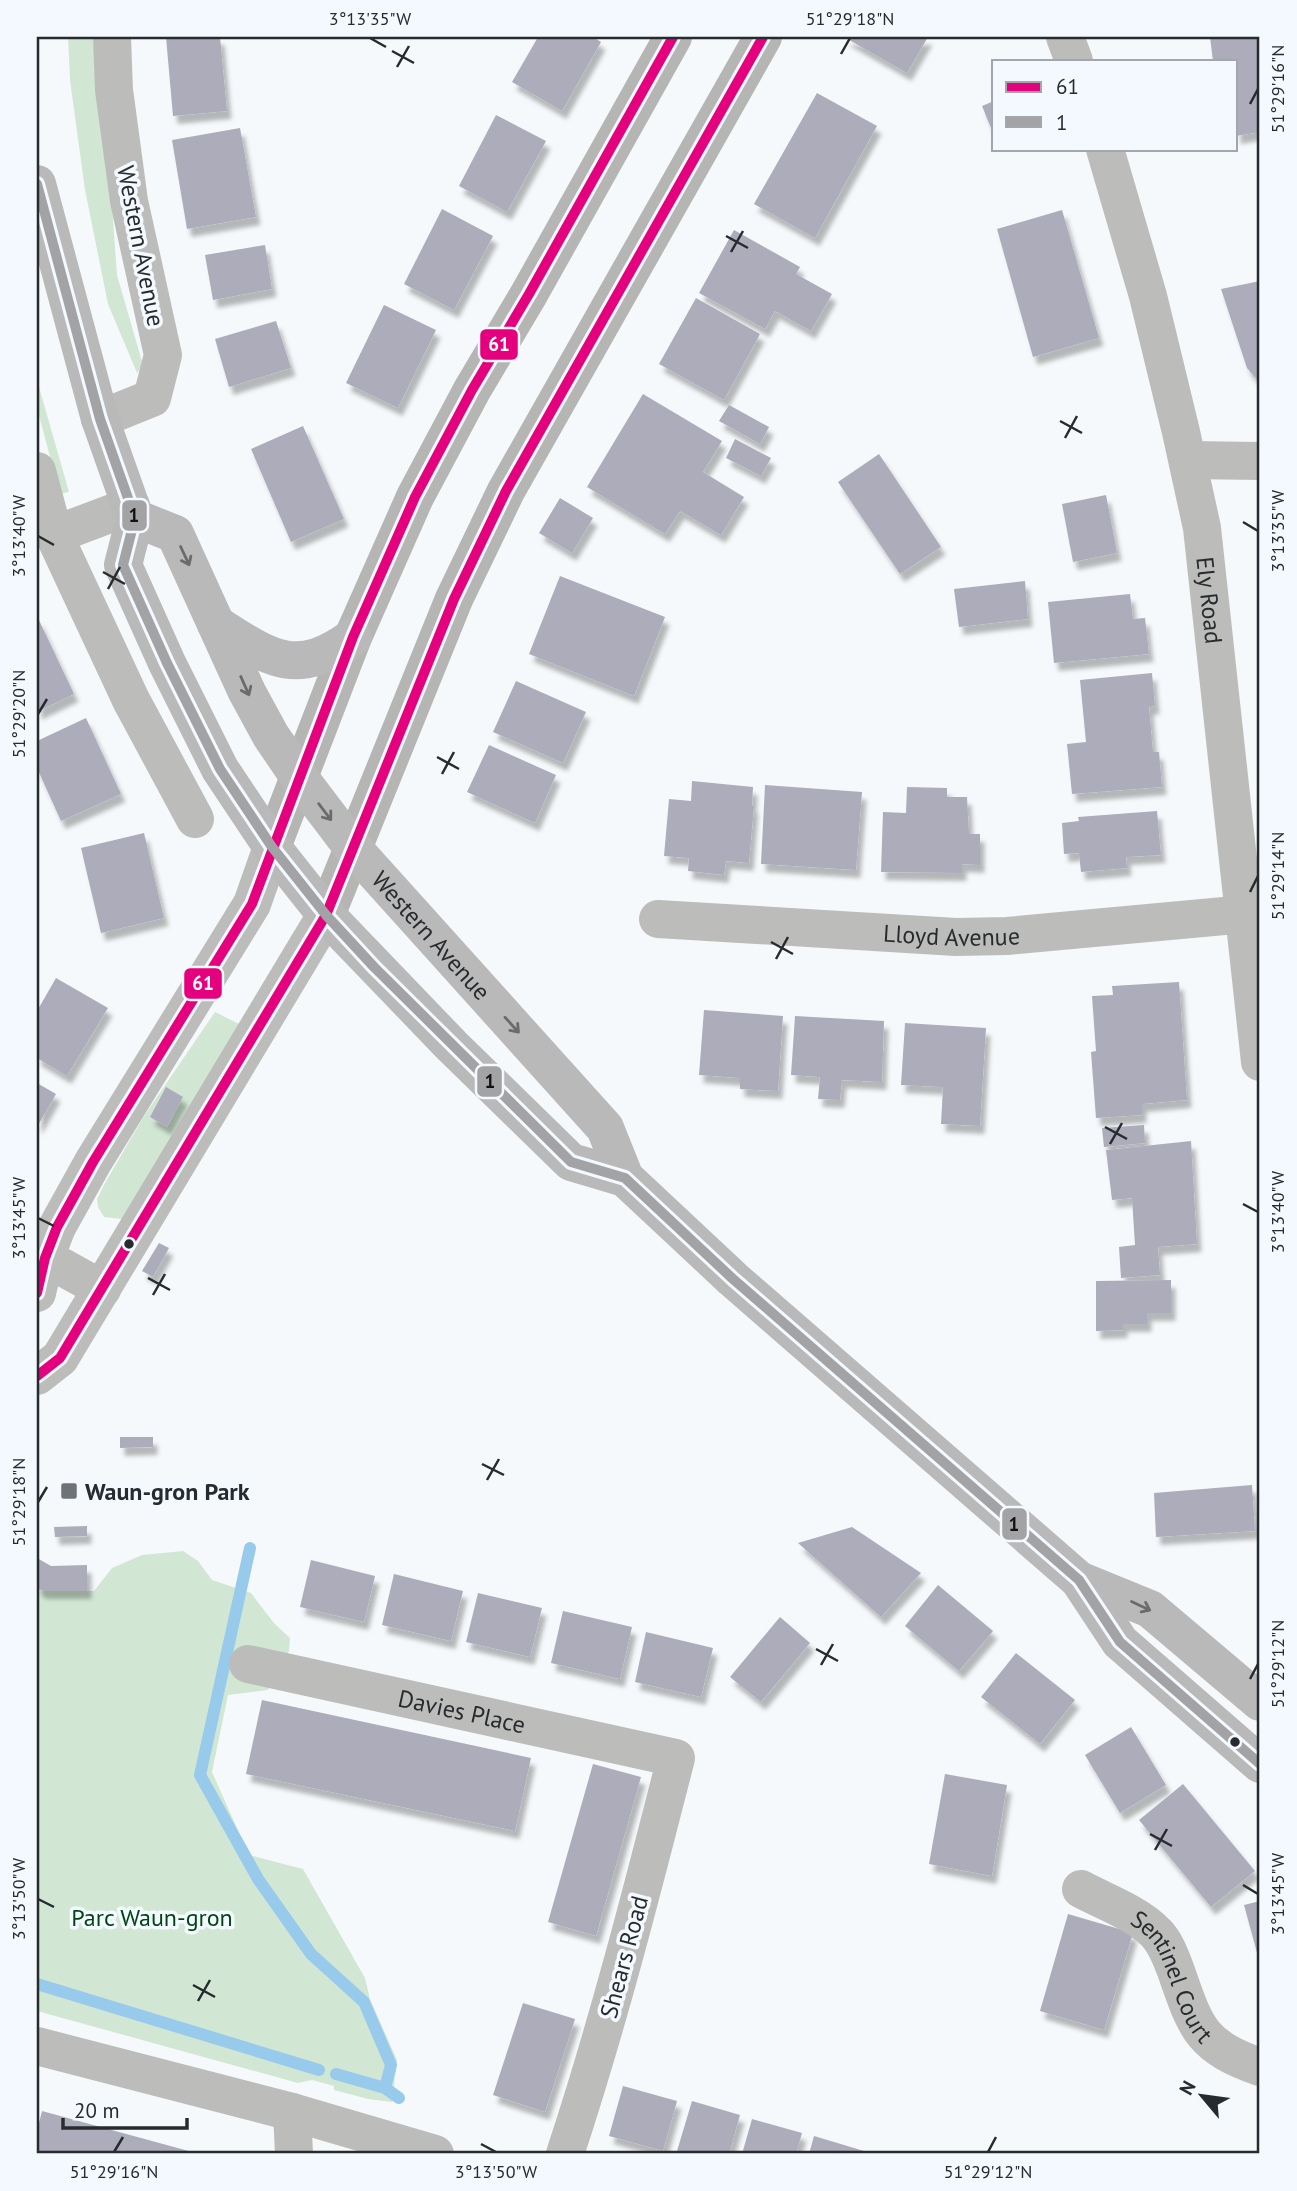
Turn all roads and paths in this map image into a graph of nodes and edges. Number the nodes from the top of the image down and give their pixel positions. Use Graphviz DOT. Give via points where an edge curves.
graph roads {
  1 [pos="111,37"];
  2 [pos="673,37"];
  3 [pos="763,37"];
  4 [pos="1065,37"];
  5 [pos="1074,60"];
  6 [pos="1105,150"];
  7 [pos="37,184"];
  8 [pos="100,419"];
  9 [pos="1188,460"];
  10 [pos="1260,461"];
  11 [pos="37,471"];
  12 [pos="133,512"];
  13 [pos="54,535"];
  14 [pos="216,624"];
  15 [pos="353,637"];
  16 [pos="299,777"];
  17 [pos="195,819"];
  18 [pos="352,847"];
  19 [pos="272,848"];
  20 [pos="1245,914"];
  21 [pos="326,915"];
  22 [pos="658,919"];
  23 [pos="1260,1062"];
  24 [pos="625,1178"];
  25 [pos="40,1268"];
  26 [pos="102,1289"];
  27 [pos="37,1376"];
  28 [pos="1079,1580"];
  29 [pos="248,1664"];
  30 [pos="1260,1702"];
  31 [pos="676,1758"];
  32 [pos="1260,1764"];
  33 [pos="1081,1889"];
  34 [pos="37,2046"];
  35 [pos="1260,2067"];
  36 [pos="292,2112"];
  37 [pos="294,2154"];
  38 [pos="435,2154"];
  39 [pos="565,2154"];
  1 -- 8 [label="street, Western Avenue" via="129,201 163,355 152,398"];
  2 -- 15 [label="main road" via="472,390 415,497"];
  3 -- 18 [label="main road" via="506,491 454,599"];
  4 -- 5 [label="street"];
  6 -- 9 [label="street, Ely Road" via="1148,296"];
  7 -- 8 [label="highway"];
  8 -- 12 [label="highway"];
  9 -- 10 [label="street"];
  9 -- 20 [label="street, Ely Road" via="1202,528"];
  11 -- 13 [label="street"];
  12 -- 13 [label="street"];
  12 -- 14 [label="highway, Western Avenue, one-way" via="175,534"];
  12 -- 19 [label="highway, Western Avenue" via="123,565 220,769"];
  13 -- 17 [label="street" via="131,699"];
  14 -- 15 [label="highway" via="260,652 293,660 315,659"];
  14 -- 16 [label="highway, Western Avenue, one-way" via="257,711"];
  15 -- 16 [label="main road"];
  16 -- 18 [label="highway, Western Avenue, one-way"];
  16 -- 19 [label="main road"];
  18 -- 21 [label="main road"];
  18 -- 24 [label="highway, Western Avenue, one-way" via="605,1128"];
  19 -- 21 [label="highway, Western Avenue"];
  19 -- 25 [label="street" via="251,904 93,1162"];
  20 -- 22 [label="street, Lloyd Avenue" via="982,937"];
  20 -- 23 [label="street, Ely Road"];
  21 -- 24 [label="highway, Western Avenue" via="571,1162"];
  21 -- 26 [label="street"];
  24 -- 28 [label="highway, Western Avenue" via="733,1279"];
  25 -- 26 [label="street"];
  26 -- 27 [label="street" via="60,1358"];
  28 -- 30 [label="highway, Western Avenue, one-way" via="1150,1609"];
  28 -- 32 [label="highway, Western Avenue" via="1121,1642"];
  29 -- 31 [label="street, Davies Place"];
  31 -- 39 [label="street, Shears Road" via="625,1958"];
  33 -- 35 [label="street, Sentinel Court" via="1157,1933 1169,1952 1191,2017 1206,2038 1227,2054"];
  34 -- 36 [label="street"];
  36 -- 37 [label="street"];
  36 -- 38 [label="street"];
}
